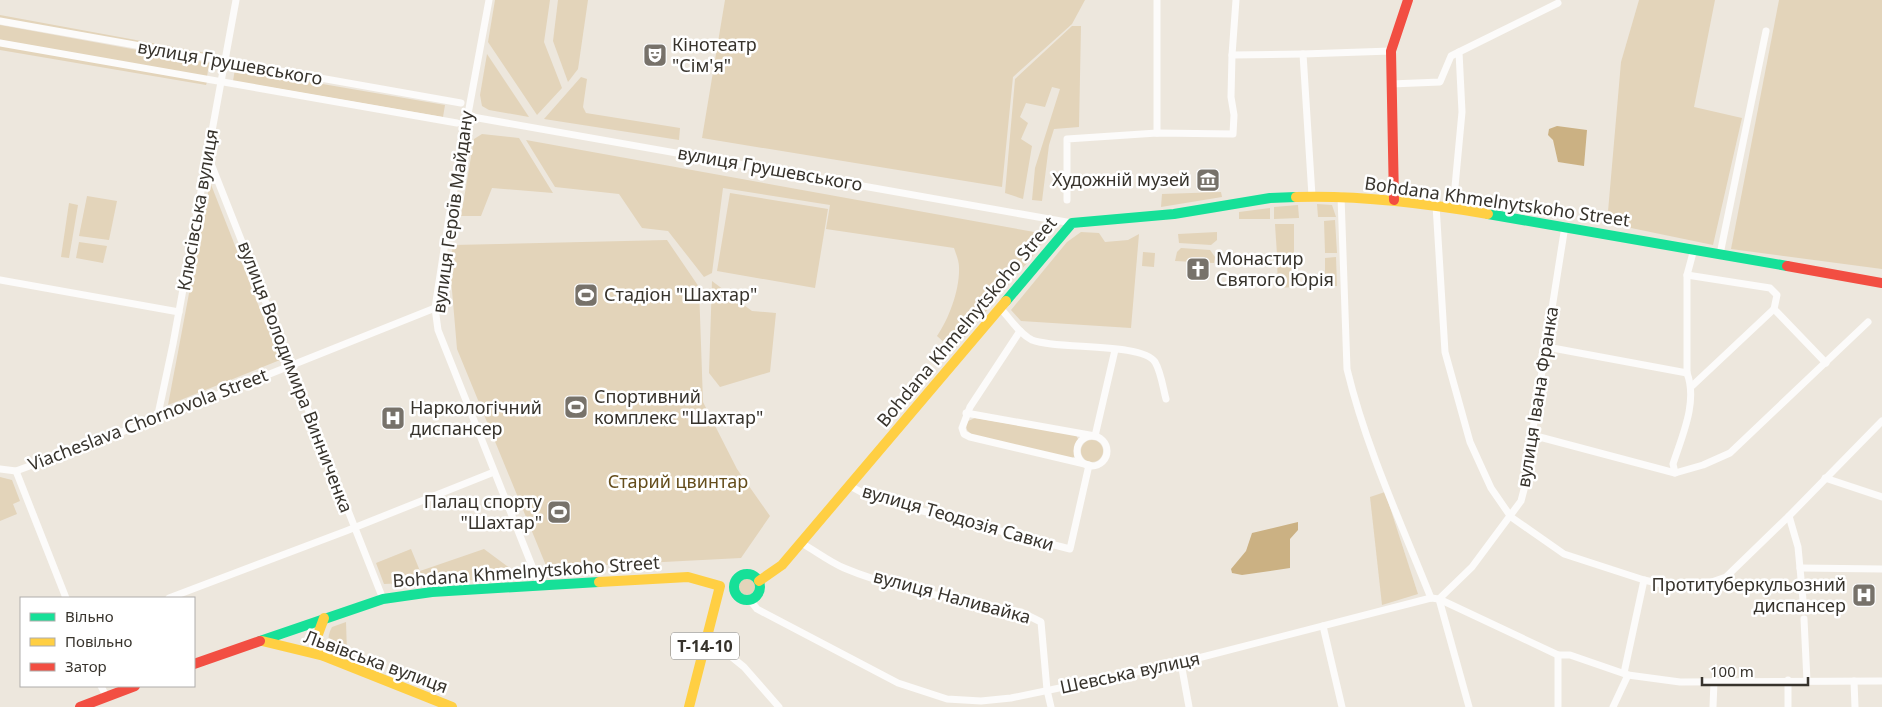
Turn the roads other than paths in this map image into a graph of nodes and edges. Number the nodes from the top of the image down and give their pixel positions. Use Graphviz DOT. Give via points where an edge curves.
graph roads {
  1 [pos="236,0"];
  2 [pos="489,0"];
  3 [pos="1157,0"];
  4 [pos="1236,0"];
  5 [pos="1408,0"];
  6 [pos="1558,3"];
  7 [pos="0,21"];
  8 [pos="1766,31"];
  9 [pos="0,43"];
  10 [pos="1391,51"];
  11 [pos="1459,52"];
  12 [pos="1303,54"];
  13 [pos="1232,55"];
  14 [pos="224,62"];
  15 [pos="221,83"];
  16 [pos="1391,84"];
  17 [pos="461,103"];
  18 [pos="467,116"];
  19 [pos="457,123"];
  20 [pos="1157,133"];
  21 [pos="208,156"];
  22 [pos="1312,196"];
  23 [pos="1342,196"];
  24 [pos="1067,200"];
  25 [pos="1394,200"];
  26 [pos="1436,205"];
  27 [pos="1453,208"];
  28 [pos="1072,223"];
  29 [pos="1565,226"];
  30 [pos="1694,249"];
  31 [pos="1720,254"];
  32 [pos="1686,275"];
  33 [pos="0,280"];
  34 [pos="1882,283"];
  35 [pos="435,308"];
  36 [pos="1000,308"];
  37 [pos="1774,309"];
  38 [pos="179,312"];
  39 [pos="1868,322"];
  40 [pos="1020,331"];
  41 [pos="1547,347"];
  42 [pos="1115,350"];
  43 [pos="1826,362"];
  44 [pos="291,365"];
  45 [pos="1686,373"];
  46 [pos="1692,386"];
  47 [pos="1166,399"];
  48 [pos="966,413"];
  49 [pos="157,419"];
  50 [pos="1882,421"];
  51 [pos="1532,435"];
  52 [pos="1095,436"];
  53 [pos="1089,466"];
  54 [pos="0,469"];
  55 [pos="16,471"];
  56 [pos="494,472"];
  57 [pos="1675,472"];
  58 [pos="1825,478"];
  59 [pos="850,486"];
  60 [pos="1882,498"];
  61 [pos="1789,516"];
  62 [pos="1511,518"];
  63 [pos="354,527"];
  64 [pos="801,543"];
  65 [pos="1800,568"];
  66 [pos="1882,570"];
  67 [pos="1644,580"];
  68 [pos="759,581"];
  69 [pos="734,585"];
  70 [pos="540,586"];
  71 [pos="720,586"];
  72 [pos="66,597"];
  73 [pos="172,597"];
  74 [pos="1435,598"];
  75 [pos="383,599"];
  76 [pos="750,600"];
  77 [pos="1803,600"];
  78 [pos="324,618"];
  79 [pos="1804,619"];
  80 [pos="1323,626"];
  81 [pos="707,637"];
  82 [pos="260,641"];
  83 [pos="1558,655"];
  84 [pos="324,656"];
  85 [pos="1181,663"];
  86 [pos="195,664"];
  87 [pos="1626,674"];
  88 [pos="1788,680"];
  89 [pos="1807,680"];
  90 [pos="1714,681"];
  91 [pos="1854,681"];
  92 [pos="1882,681"];
  93 [pos="102,687"];
  94 [pos="132,687"];
  95 [pos="1047,690"];
  96 [pos="106,696"];
  97 [pos="947,698"];
  98 [pos="80,707"];
  99 [pos="452,707"];
  100 [pos="689,707"];
  101 [pos="779,707"];
  102 [pos="946,707"];
  103 [pos="1051,707"];
  104 [pos="1189,707"];
  105 [pos="1342,707"];
  106 [pos="1469,707"];
  107 [pos="1558,707"];
  108 [pos="1613,707"];
  109 [pos="1713,707"];
  110 [pos="1788,707"];
  111 [pos="1855,707"];
  1 -- 14 [label="street, Клюсівська вулиця"];
  2 -- 18 [label="street, вулиця Героїв Майдану"];
  3 -- 20 [label="street"];
  4 -- 13 [label="street"];
  5 -- 10 [label="main road"];
  6 -- 11 [label="street"];
  7 -- 14 [label="street, вулиця Грушевського"];
  8 -- 31 [label="street"];
  9 -- 15 [label="street, вулиця Грушевського"];
  10 -- 12 [label="street"];
  10 -- 16 [label="main road"];
  11 -- 16 [label="street" via="1451,56 1440,82"];
  11 -- 27 [label="street" via="1462,112"];
  12 -- 13 [label="street"];
  12 -- 22 [label="street"];
  13 -- 20 [label="street" via="1230,97 1234,115 1233,134"];
  14 -- 15 [label="street, Клюсівська вулиця"];
  14 -- 17 [label="street, вулиця Грушевського"];
  15 -- 19 [label="street, вулиця Грушевського"];
  15 -- 21 [label="street, Клюсівська вулиця"];
  16 -- 25 [label="main road"];
  18 -- 28 [label="street, вулиця Грушевського"];
  18 -- 35 [label="street, вулиця Героїв Майдану"];
  20 -- 24 [label="street" via="1067,139"];
  21 -- 38 [label="street, Клюсівська вулиця"];
  21 -- 44 [label="street, вулиця Володимира Винниченка"];
  22 -- 23 [label="main road, Bohdana Khmelnytskoho Street"];
  22 -- 28 [label="main road, Bohdana Khmelnytskoho Street" via="1270,198 1174,214"];
  23 -- 25 [label="main road, Bohdana Khmelnytskoho Street"];
  23 -- 74 [label="street" via="1347,369 1386,484"];
  25 -- 26 [label="main road, Bohdana Khmelnytskoho Street"];
  26 -- 27 [label="main road, Bohdana Khmelnytskoho Street"];
  26 -- 62 [label="street" via="1445,352 1470,442 1491,488"];
  27 -- 29 [label="main road, Bohdana Khmelnytskoho Street"];
  28 -- 36 [label="main road, Bohdana Khmelnytskoho Street"];
  29 -- 30 [label="main road, Bohdana Khmelnytskoho Street"];
  29 -- 41 [label="street, вулиця Івана Франка"];
  30 -- 31 [label="main road, Bohdana Khmelnytskoho Street"];
  30 -- 32 [label="street"];
  31 -- 34 [label="main road, Bohdana Khmelnytskoho Street"];
  32 -- 37 [label="street" via="1770,288 1777,294"];
  32 -- 45 [label="street"];
  33 -- 38 [label="street"];
  35 -- 44 [label="street, Viacheslava Chornovola Street"];
  35 -- 56 [label="street, вулиця Героїв Майдану" via="438,330"];
  36 -- 40 [label="street"];
  36 -- 59 [label="main road, Bohdana Khmelnytskoho Street"];
  37 -- 43 [label="street"];
  37 -- 46 [label="street"];
  38 -- 49 [label="street, Клюсівська вулиця"];
  39 -- 43 [label="street"];
  40 -- 42 [label="street" via="1033,340"];
  40 -- 48 [label="street"];
  41 -- 45 [label="street"];
  41 -- 51 [label="street, вулиця Івана Франка"];
  42 -- 47 [label="street" via="1150,357 1156,364"];
  42 -- 52 [label="street"];
  43 -- 57 [label="street" via="1730,453 1710,463"];
  44 -- 49 [label="street, Viacheslava Chornovola Street"];
  44 -- 63 [label="street, вулиця Володимира Винниченка"];
  45 -- 46 [label="street"];
  46 -- 57 [label="street" via="1690,409 1673,464"];
  48 -- 52 [label="street"];
  48 -- 53 [label="street" via="962,428 970,437"];
  49 -- 55 [label="street, Viacheslava Chornovola Street"];
  50 -- 58 [label="street"];
  51 -- 57 [label="street"];
  51 -- 62 [label="street, вулиця Івана Франка" via="1525,486"];
  52 -- 53 [label="street" via="1084,438 1078,448 1080,459"];
  52 -- 53 [label="street" via="1106,444 1107,452 1100,464"];
  53 -- 59 [label="street, вулиця Теодозія Савки" via="1070,549 872,498"];
  54 -- 55 [label="street, Viacheslava Chornovola Street"];
  55 -- 72 [label="street"];
  56 -- 63 [label="street"];
  56 -- 70 [label="street, вулиця Героїв Майдану"];
  58 -- 60 [label="street"];
  58 -- 61 [label="street"];
  59 -- 64 [label="main road, Bohdana Khmelnytskoho Street"];
  61 -- 65 [label="street" via="1795,532"];
  61 -- 67 [label="street" via="1726,577 1702,585 1675,587"];
  62 -- 67 [label="street" via="1564,554"];
  62 -- 74 [label="street, вулиця Івана Франка" via="1472,567"];
  63 -- 73 [label="street"];
  63 -- 75 [label="street, вулиця Володимира Винниченка"];
  64 -- 68 [label="main road, Bohdana Khmelnytskoho Street" via="782,565"];
  64 -- 95 [label="street, вулиця Наливайка" via="824,559 887,582 1021,612 1036,619 1041,622"];
  65 -- 66 [label="street"];
  65 -- 77 [label="street"];
  67 -- 87 [label="street"];
  68 -- 69 [label="main road" via="753,575 745,574"];
  68 -- 76 [label="main road" via="759,593"];
  69 -- 71 [label="main road, Bohdana Khmelnytskoho Street"];
  69 -- 76 [label="main road" via="738,597"];
  70 -- 71 [label="main road, Bohdana Khmelnytskoho Street" via="688,577"];
  70 -- 75 [label="main road, Bohdana Khmelnytskoho Street" via="432,592"];
  71 -- 81 [label="main road, Т-14-10"];
  74 -- 80 [label="street, Шевська вулиця"];
  74 -- 83 [label="street"];
  74 -- 106 [label="street"];
  75 -- 78 [label="main road, Bohdana Khmelnytskoho Street"];
  76 -- 97 [label="street, Шевська вулиця" via="757,609 898,683"];
  78 -- 82 [label="main road, Bohdana Khmelnytskoho Street"];
  78 -- 84 [label="main road" via="317,629 318,647"];
  79 -- 89 [label="street"];
  80 -- 85 [label="street, Шевська вулиця"];
  80 -- 105 [label="street"];
  81 -- 100 [label="main road, Т-14-10"];
  81 -- 101 [label="street" via="744,666"];
  82 -- 84 [label="main road, Львівська вулиця"];
  82 -- 86 [label="main road, Bohdana Khmelnytskoho Street"];
  83 -- 87 [label="street" via="1570,655"];
  83 -- 107 [label="street"];
  84 -- 99 [label="main road, Львівська вулиця"];
  85 -- 95 [label="street, Шевська вулиця"];
  85 -- 104 [label="street"];
  87 -- 90 [label="street" via="1680,682"];
  87 -- 108 [label="street"];
  88 -- 89 [label="street"];
  88 -- 90 [label="street"];
  88 -- 110 [label="street"];
  89 -- 91 [label="street"];
  90 -- 109 [label="street"];
  91 -- 92 [label="street"];
  91 -- 111 [label="street"];
  93 -- 96 [label="street"];
  94 -- 96 [label="main road"];
  95 -- 97 [label="street, Шевська вулиця" via="981,701"];
  95 -- 103 [label="street"];
  96 -- 98 [label="main road"];
  97 -- 102 [label="street"];
}
